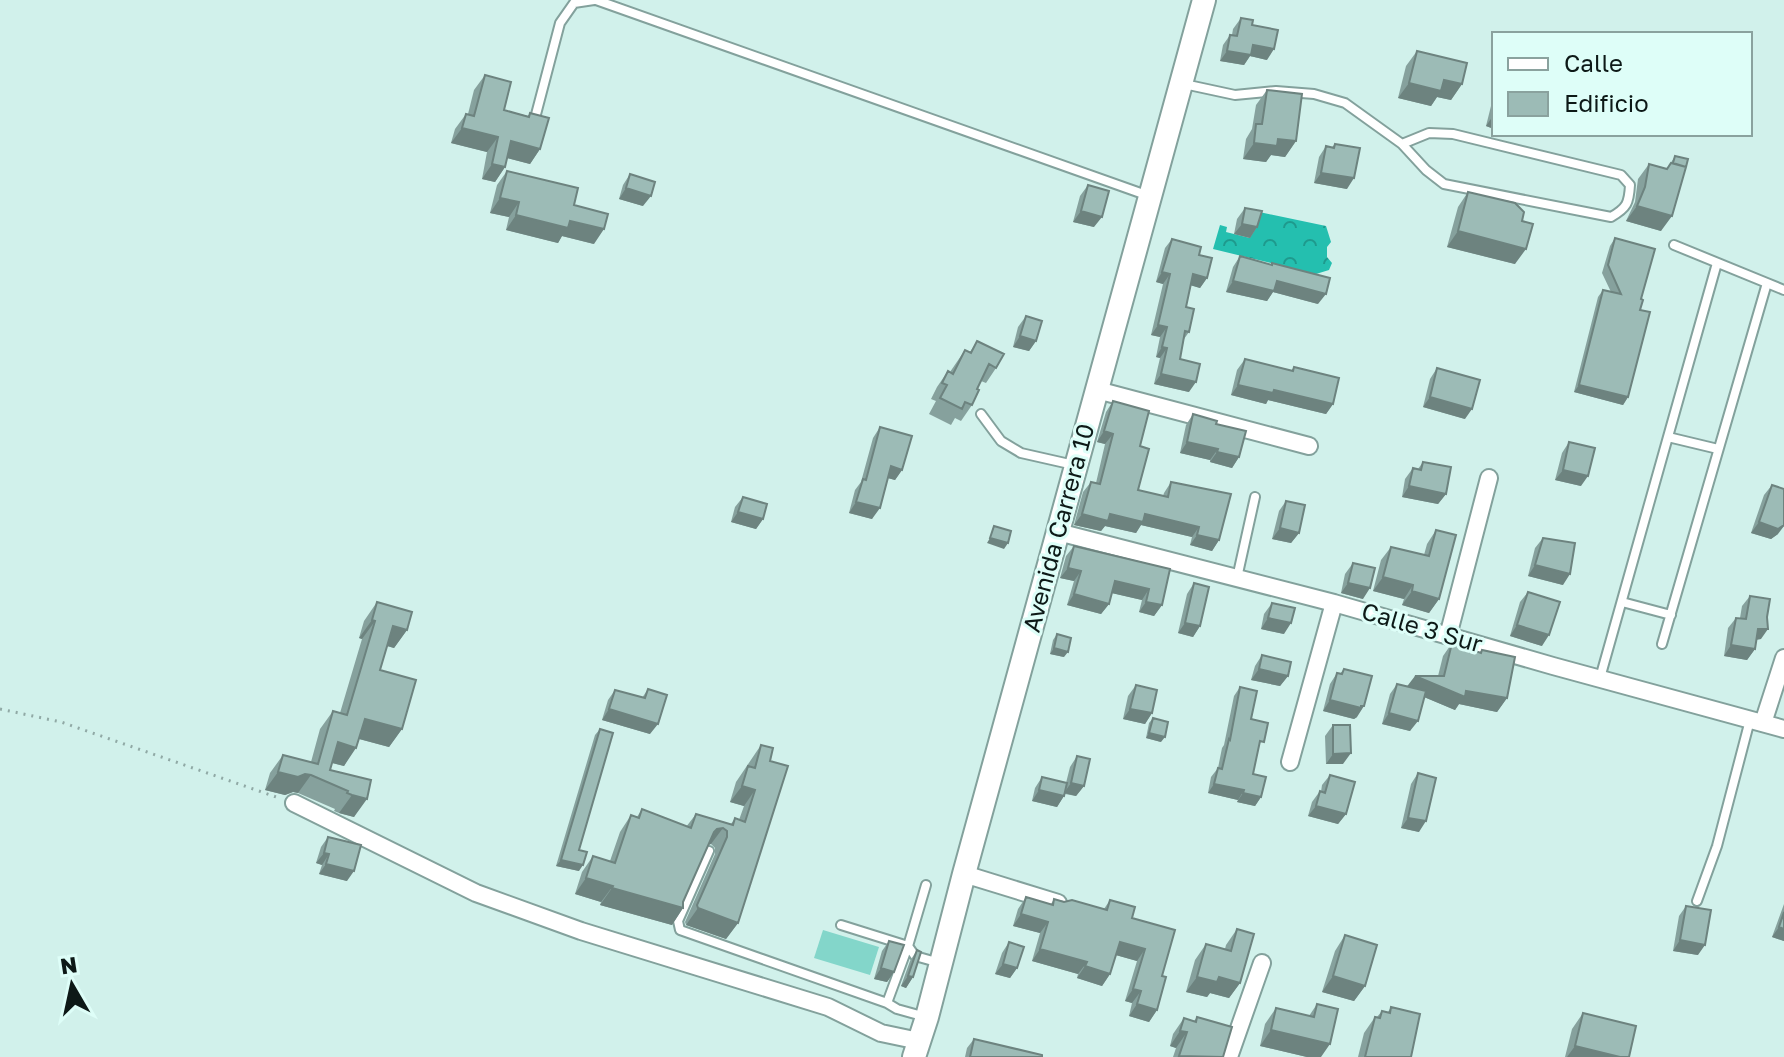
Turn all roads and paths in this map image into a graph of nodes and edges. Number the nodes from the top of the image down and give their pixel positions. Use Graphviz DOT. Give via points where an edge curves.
graph roads {
  1 [pos="595,0"];
  2 [pos="1204,0"];
  3 [pos="1181,84"];
  4 [pos="534,123"];
  5 [pos="1402,144"];
  6 [pos="1150,197"];
  7 [pos="1674,245"];
  8 [pos="1717,263"];
  9 [pos="1767,283"];
  10 [pos="1784,290"];
  11 [pos="1097,390"];
  12 [pos="981,414"];
  13 [pos="1668,437"];
  14 [pos="1309,446"];
  15 [pos="1718,449"];
  16 [pos="1076,466"];
  17 [pos="1489,478"];
  18 [pos="1255,497"];
  19 [pos="1058,532"];
  20 [pos="1237,578"];
  21 [pos="1622,602"];
  22 [pos="1334,603"];
  23 [pos="1671,615"];
  24 [pos="1448,636"];
  25 [pos="1662,644"];
  26 [pos="1784,658"];
  27 [pos="1599,679"];
  28 [pos="0,709"];
  29 [pos="1756,722"];
  30 [pos="1784,729"];
  31 [pos="1290,762"];
  32 [pos="294,803"];
  33 [pos="709,851"];
  34 [pos="964,874"];
  35 [pos="926,885"];
  36 [pos="1697,901"];
  37 [pos="1058,903"];
  38 [pos="841,925"];
  39 [pos="908,946"];
  40 [pos="941,963"];
  41 [pos="1262,963"];
  42 [pos="887,1003"];
  43 [pos="927,1017"];
  44 [pos="916,1049"];
  45 [pos="1229,1057"];
  1 -- 4 [label="lane" via="574,3 560,23"];
  1 -- 6 [label="lane"];
  2 -- 3 [label="street, Avenida Carrera 10"];
  3 -- 5 [label="lane" via="1235,95 1314,94 1345,103"];
  3 -- 6 [label="street, Avenida Carrera 10"];
  5 -- 5 [label="lane" via="1444,184 1611,217 1630,199 1630,185 1621,175 1499,145 1429,133"];
  6 -- 11 [label="street, Avenida Carrera 10"];
  7 -- 8 [label="lane"];
  8 -- 9 [label="lane"];
  8 -- 13 [label="lane"];
  9 -- 10 [label="lane"];
  9 -- 15 [label="lane"];
  11 -- 14 [label="street"];
  11 -- 16 [label="street, Avenida Carrera 10"];
  12 -- 16 [label="lane" via="1001,441 1021,453"];
  13 -- 15 [label="lane"];
  13 -- 21 [label="lane"];
  15 -- 23 [label="lane"];
  16 -- 19 [label="street, Avenida Carrera 10"];
  17 -- 24 [label="street"];
  18 -- 20 [label="lane"];
  19 -- 20 [label="street, Calle 3 Sur"];
  19 -- 34 [label="street, Avenida Carrera 10"];
  20 -- 22 [label="street, Calle 3 Sur"];
  21 -- 23 [label="lane"];
  21 -- 27 [label="lane"];
  22 -- 24 [label="street, Calle 3 Sur"];
  22 -- 31 [label="street"];
  23 -- 25 [label="lane"];
  24 -- 27 [label="street, Calle 3 Sur"];
  26 -- 29 [label="street"];
  27 -- 29 [label="street, Calle 3 Sur"];
  28 -- 32 [label="path" via="61,722"];
  29 -- 30 [label="street, Calle 3 Sur"];
  29 -- 36 [label="lane"];
  32 -- 44 [label="street" via="476,893 828,1007"];
  33 -- 42 [label="lane" via="678,921 680,930"];
  34 -- 37 [label="street"];
  34 -- 40 [label="street, Avenida Carrera 10"];
  35 -- 39 [label="lane"];
  38 -- 39 [label="lane"];
  39 -- 40 [label="lane" via="915,956"];
  39 -- 42 [label="lane"];
  40 -- 43 [label="street, Avenida Carrera 10"];
  41 -- 45 [label="street"];
  42 -- 43 [label="lane"];
  43 -- 44 [label="street, Avenida Carrera 10"];
}
